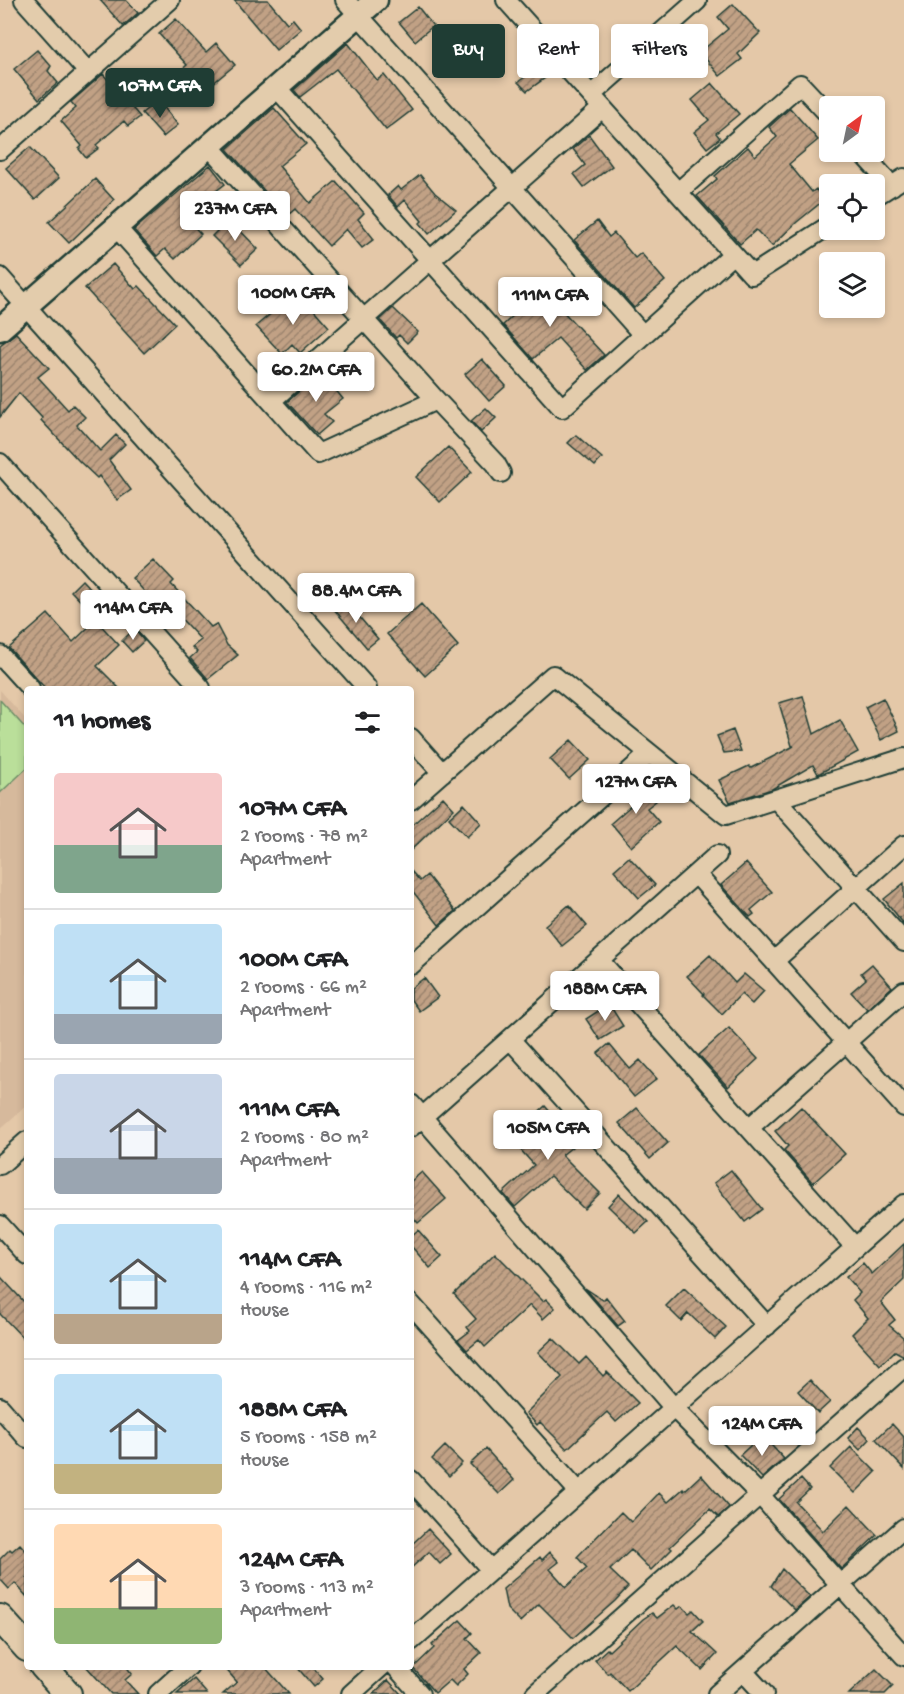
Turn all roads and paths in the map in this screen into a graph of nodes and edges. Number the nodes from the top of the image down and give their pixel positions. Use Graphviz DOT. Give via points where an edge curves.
graph roads {
  1 [pos="24,0"];
  2 [pos="170,0"];
  3 [pos="376,0"];
  4 [pos="506,0"];
  5 [pos="697,1"];
  6 [pos="351,8"];
  7 [pos="88,72"];
  8 [pos="276,87"];
  9 [pos="597,101"];
  10 [pos="819,105"];
  11 [pos="209,146"];
  12 [pos="0,150"];
  13 [pos="873,162"];
  14 [pos="898,182"];
  15 [pos="512,188"];
  16 [pos="885,190"];
  17 [pos="678,192"];
  18 [pos="116,227"];
  19 [pos="819,232"];
  20 [pos="733,254"];
  21 [pos="431,260"];
  22 [pos="0,277"];
  23 [pos="26,306"];
  24 [pos="364,319"];
  25 [pos="0,328"];
  26 [pos="643,335"];
  27 [pos="436,400"];
  28 [pos="271,401"];
  29 [pos="0,463"];
  30 [pos="501,473"];
  31 [pos="0,655"];
  32 [pos="28,686"];
  33 [pos="199,686"];
  34 [pos="365,686"];
  35 [pos="414,741"];
  36 [pos="649,754"];
  37 [pos="904,758"];
  38 [pos="442,773"];
  39 [pos="414,797"];
  40 [pos="776,799"];
  41 [pos="904,845"];
  42 [pos="717,855"];
  43 [pos="696,874"];
  44 [pos="855,888"];
  45 [pos="904,942"];
  46 [pos="599,960"];
  47 [pos="774,961"];
  48 [pos="414,962"];
  49 [pos="904,991"];
  50 [pos="510,1039"];
  51 [pos="846,1042"];
  52 [pos="904,1107"];
  53 [pos="415,1116"];
  54 [pos="749,1128"];
  55 [pos="24,1144"];
  56 [pos="0,1165"];
  57 [pos="904,1204"];
  58 [pos="0,1225"];
  59 [pos="855,1247"];
  60 [pos="24,1253"];
  61 [pos="414,1307"];
  62 [pos="767,1326"];
  63 [pos="904,1367"];
  64 [pos="0,1407"];
  65 [pos="674,1408"];
  66 [pos="24,1434"];
  67 [pos="414,1483"];
  68 [pos="579,1492"];
  69 [pos="760,1494"];
  70 [pos="904,1528"];
  71 [pos="491,1570"];
  72 [pos="840,1585"];
  73 [pos="0,1618"];
  74 [pos="414,1638"];
  75 [pos="24,1645"];
  76 [pos="904,1656"];
  77 [pos="47,1670"];
  78 [pos="185,1670"];
  79 [pos="378,1670"];
  80 [pos="399,1670"];
  81 [pos="743,1671"];
  82 [pos="68,1694"];
  83 [pos="158,1694"];
  84 [pos="351,1694"];
  85 [pos="420,1694"];
  86 [pos="535,1694"];
  87 [pos="717,1694"];
  88 [pos="764,1694"];
  1 -- 7 [label="street"];
  2 -- 7 [label="street"];
  3 -- 6 [label="street"];
  4 -- 9 [label="street"];
  5 -- 9 [label="street"];
  6 -- 8 [label="street"];
  6 -- 15 [label="street"];
  7 -- 12 [label="street"];
  8 -- 11 [label="street"];
  8 -- 21 [label="street"];
  9 -- 15 [label="street"];
  9 -- 17 [label="street"];
  10 -- 17 [label="street" via="800,84"];
  11 -- 18 [label="street"];
  11 -- 24 [label="street"];
  13 -- 14 [label="street"];
  14 -- 16 [label="street"];
  15 -- 21 [label="street"];
  15 -- 26 [label="street"];
  17 -- 20 [label="street"];
  18 -- 23 [label="street"];
  18 -- 28 [label="street"];
  19 -- 20 [label="street" via="752,275"];
  20 -- 26 [label="street"];
  21 -- 24 [label="street"];
  21 -- 26 [label="street" via="562,408"];
  22 -- 23 [label="street"];
  23 -- 25 [label="street"];
  23 -- 34 [label="street"];
  24 -- 27 [label="street"];
  24 -- 28 [label="street"];
  27 -- 28 [label="street" via="318,454"];
  27 -- 30 [label="street"];
  29 -- 33 [label="street"];
  31 -- 32 [label="street"];
  35 -- 38 [label="street"];
  36 -- 38 [label="street" via="553,675"];
  36 -- 40 [label="street" via="726,815"];
  36 -- 48 [label="street"];
  37 -- 40 [label="street"];
  38 -- 39 [label="street"];
  40 -- 44 [label="street"];
  41 -- 44 [label="street"];
  42 -- 43 [label="street"];
  43 -- 46 [label="street"];
  43 -- 47 [label="street"];
  44 -- 45 [label="street"];
  44 -- 47 [label="street"];
  46 -- 50 [label="street"];
  46 -- 54 [label="street"];
  47 -- 51 [label="street"];
  49 -- 51 [label="street"];
  50 -- 53 [label="street"];
  50 -- 62 [label="street"];
  51 -- 52 [label="street"];
  51 -- 54 [label="street"];
  53 -- 65 [label="street"];
  54 -- 59 [label="street"];
  55 -- 56 [label="street"];
  57 -- 59 [label="street"];
  58 -- 60 [label="street"];
  59 -- 62 [label="street"];
  61 -- 68 [label="street"];
  62 -- 65 [label="street"];
  63 -- 69 [label="street"];
  64 -- 66 [label="street"];
  65 -- 68 [label="street"];
  65 -- 69 [label="street"];
  67 -- 71 [label="street"];
  68 -- 71 [label="street"];
  69 -- 72 [label="street"];
  69 -- 86 [label="street"];
  70 -- 72 [label="street"];
  71 -- 74 [label="street"];
  72 -- 76 [label="street"];
  72 -- 81 [label="street"];
  73 -- 75 [label="main road"];
  77 -- 82 [label="main road"];
  78 -- 83 [label="street"];
  79 -- 84 [label="street"];
  80 -- 85 [label="street"];
  81 -- 87 [label="street"];
  81 -- 88 [label="street"];
}
